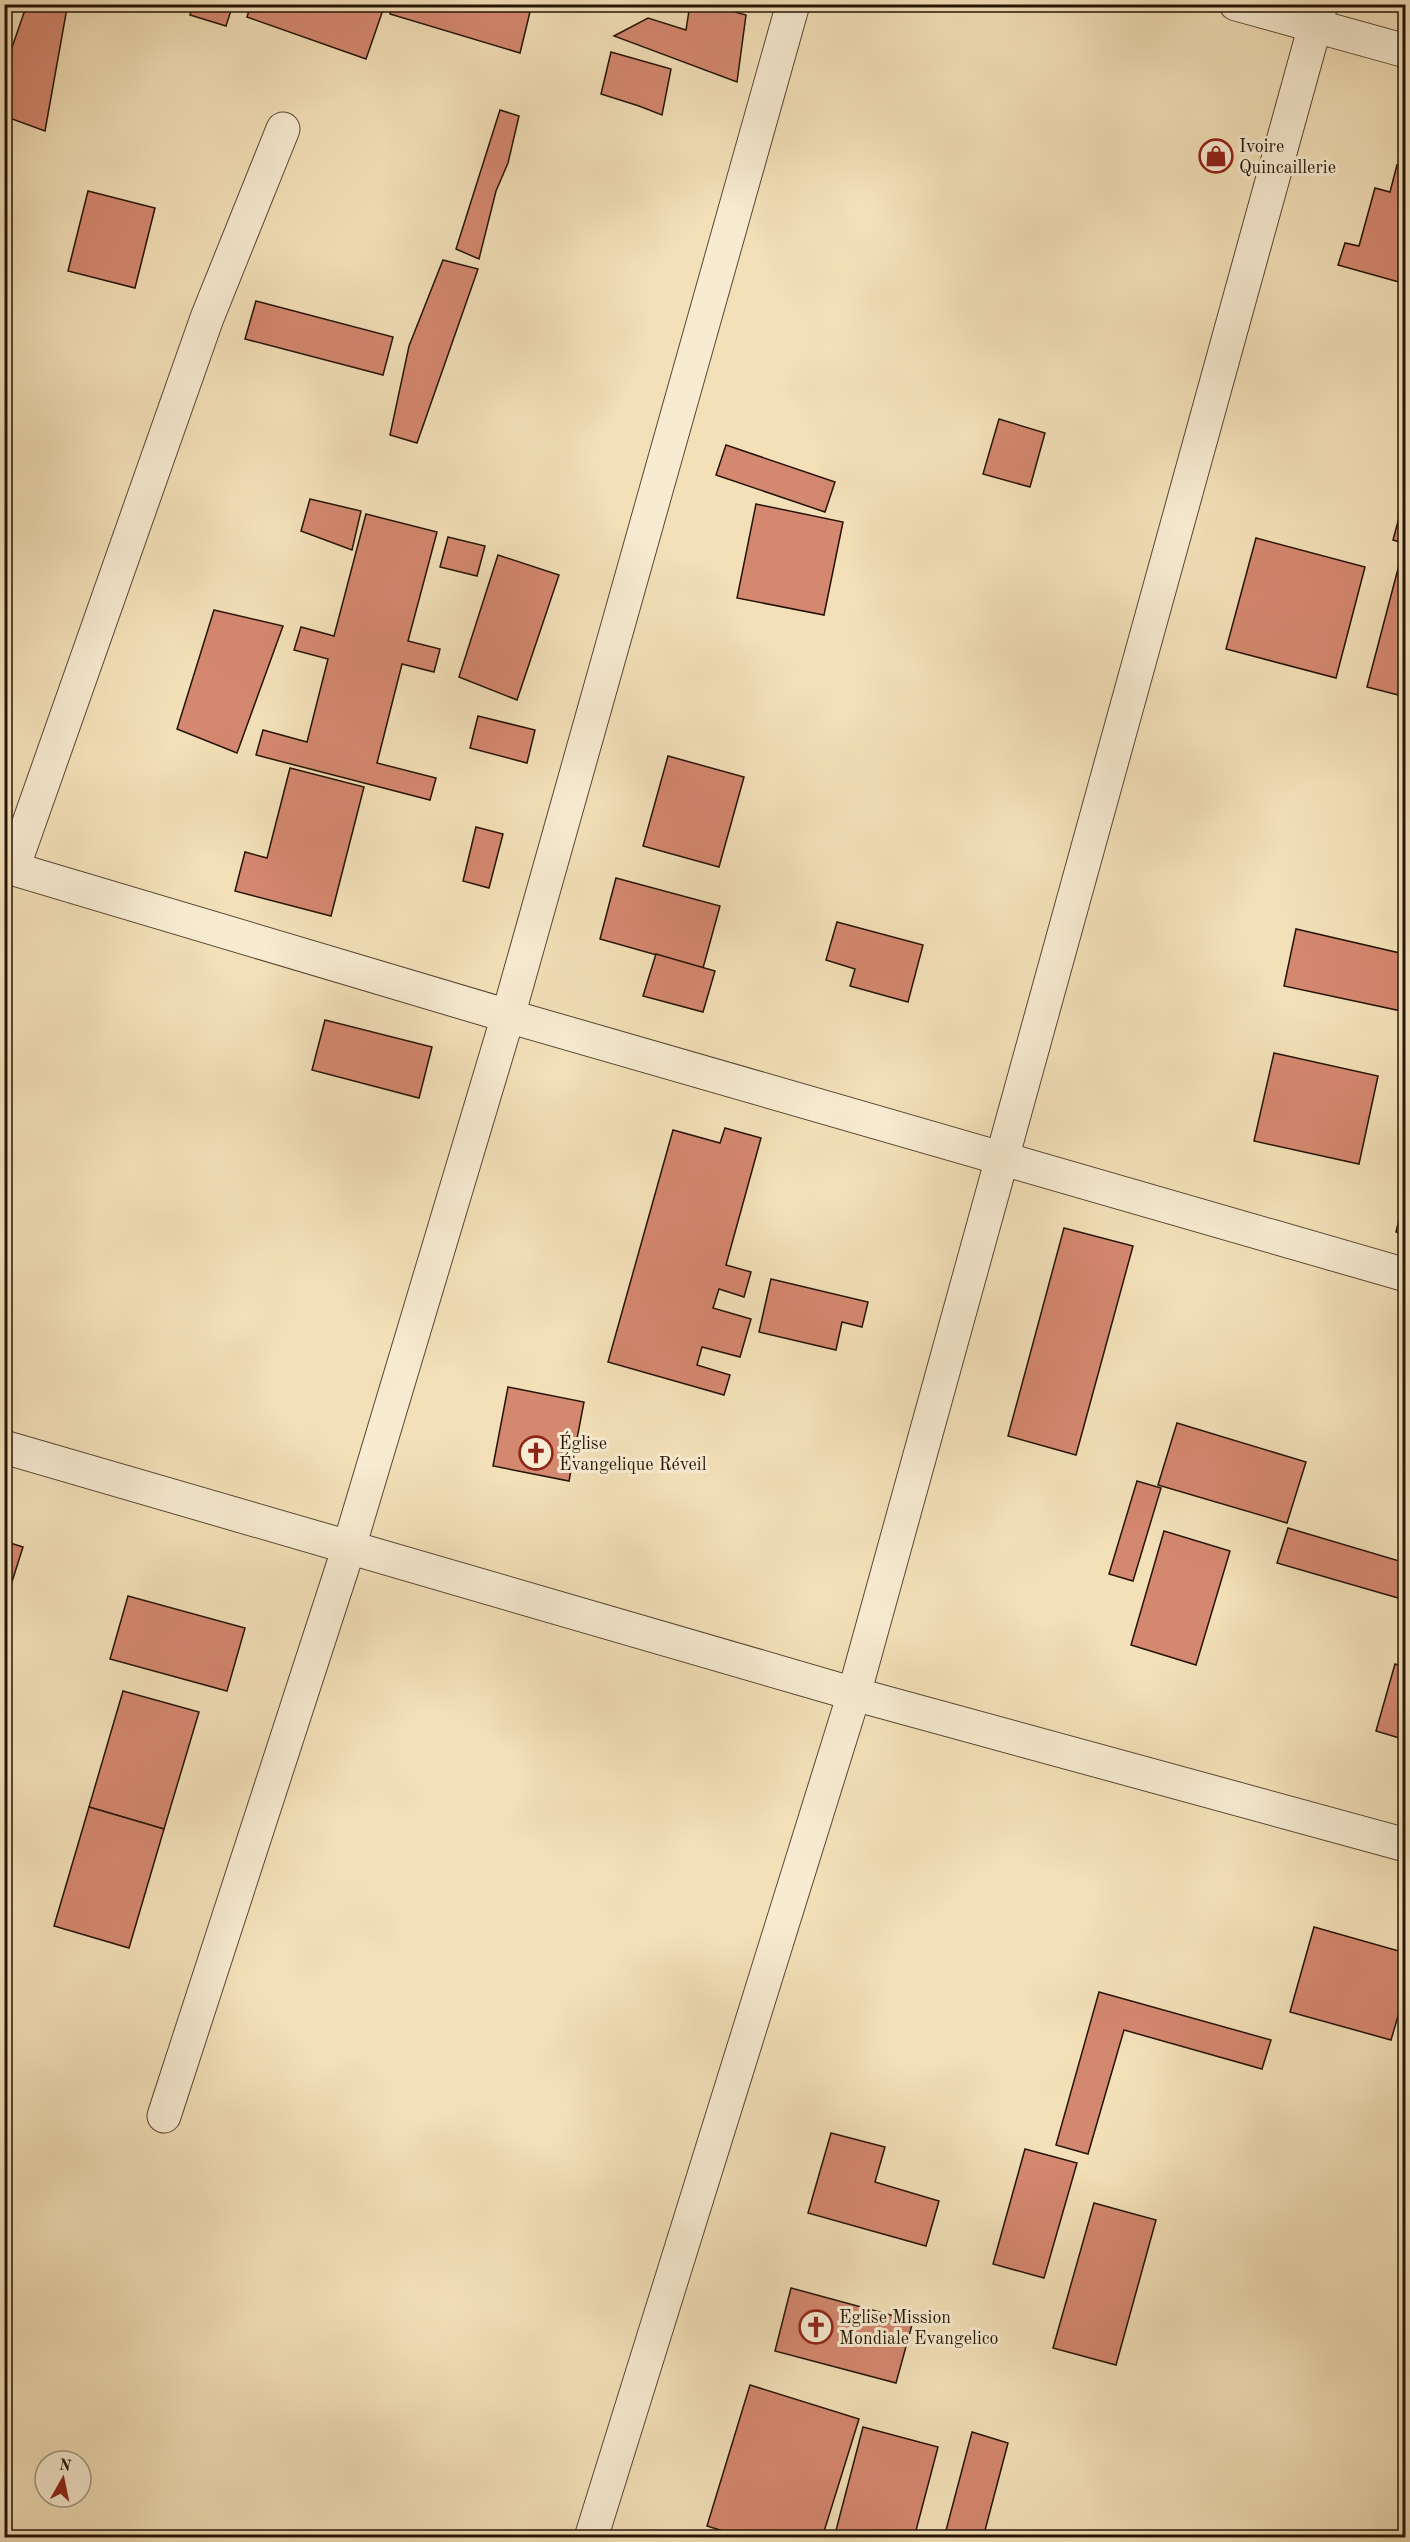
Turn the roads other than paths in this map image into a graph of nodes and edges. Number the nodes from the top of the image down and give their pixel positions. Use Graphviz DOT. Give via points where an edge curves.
graph roads {
  1 [pos="793,4"];
  2 [pos="1236,4"];
  3 [pos="1318,16"];
  4 [pos="1406,51"];
  5 [pos="283,129"];
  6 [pos="9,867"];
  7 [pos="508,1016"];
  8 [pos="1001,1160"];
  9 [pos="1406,1275"];
  10 [pos="4,1447"];
  11 [pos="349,1547"];
  12 [pos="854,1694"];
  13 [pos="1406,1845"];
  14 [pos="164,2116"];
  15 [pos="591,2538"];
  1 -- 7 [label="street"];
  2 -- 3 [label="street"];
  3 -- 4 [label="street"];
  3 -- 8 [label="street"];
  5 -- 6 [label="street" via="207,318"];
  6 -- 7 [label="street"];
  7 -- 8 [label="street"];
  7 -- 11 [label="street"];
  8 -- 9 [label="street"];
  8 -- 12 [label="street"];
  10 -- 11 [label="street"];
  11 -- 12 [label="street"];
  11 -- 14 [label="street"];
  12 -- 13 [label="street"];
  12 -- 15 [label="street"];
}
